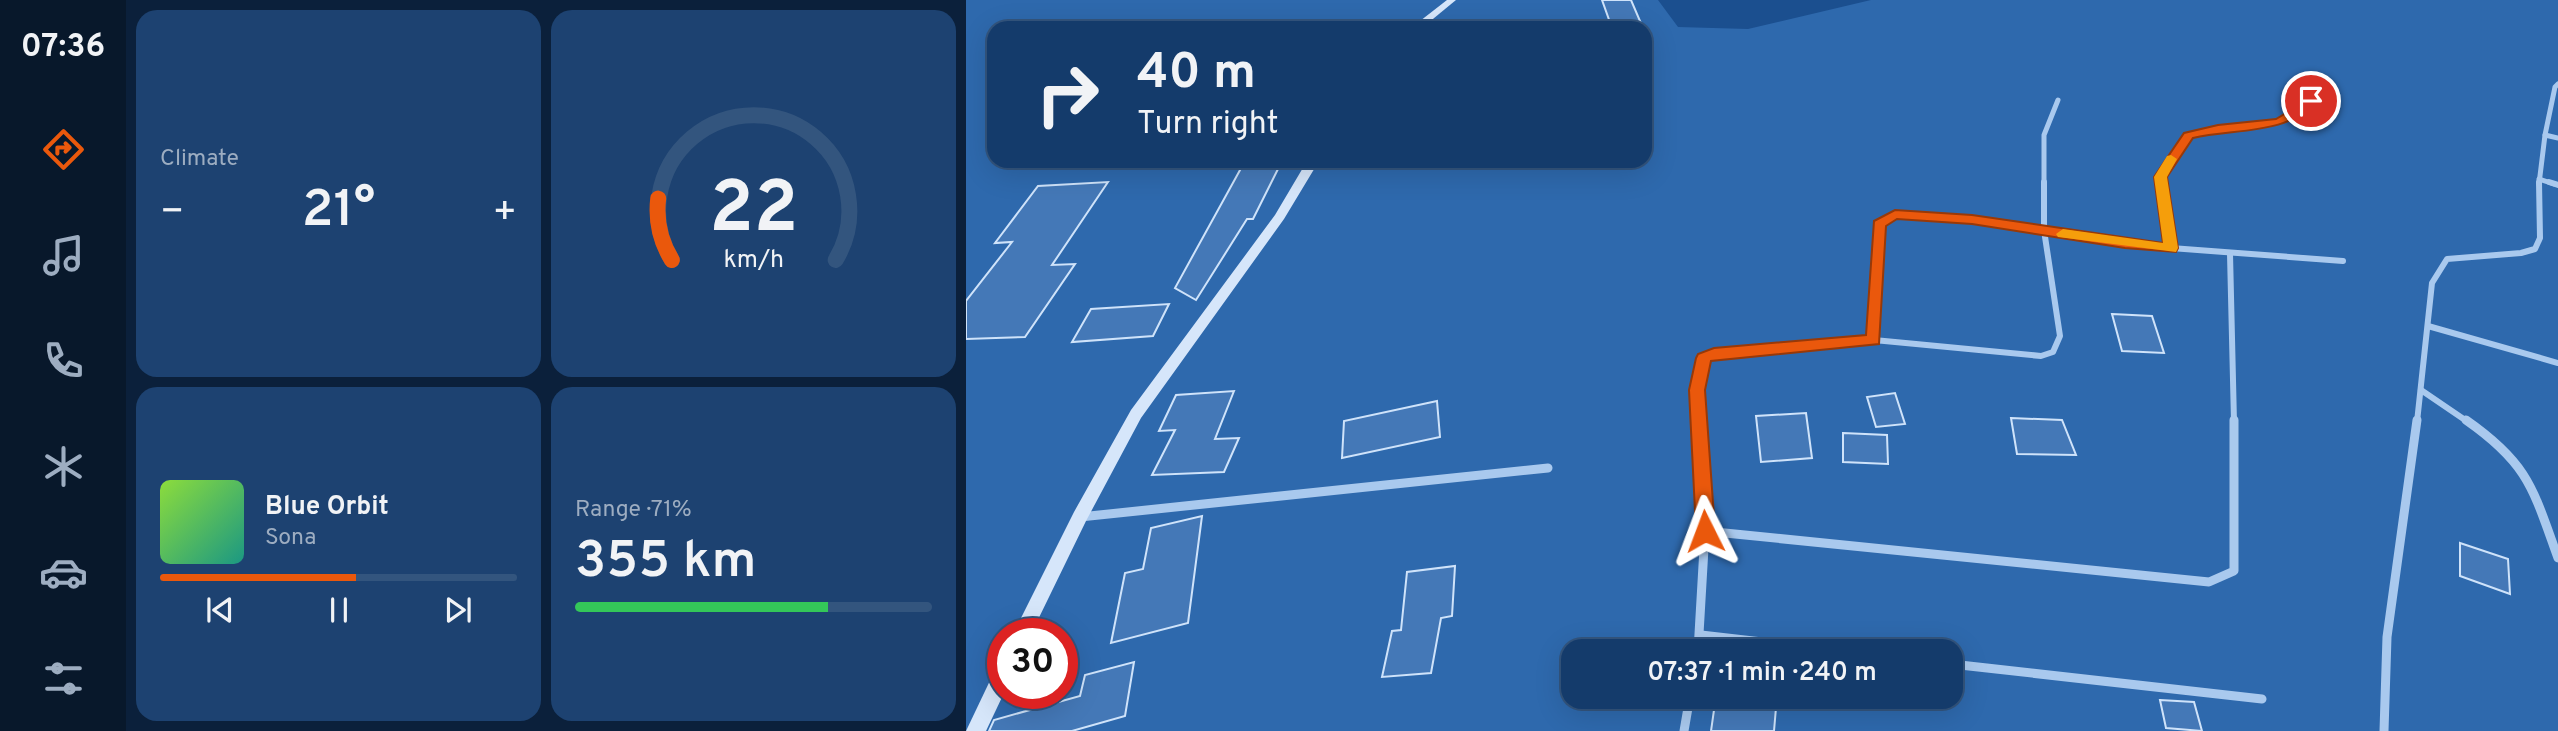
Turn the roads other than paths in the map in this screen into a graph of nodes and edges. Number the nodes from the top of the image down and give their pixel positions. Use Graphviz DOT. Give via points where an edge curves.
graph roads {
  1 [pos="1452,0"];
  2 [pos="1425,21"];
  3 [pos="2314,81"];
  4 [pos="2558,84"];
  5 [pos="2058,100"];
  6 [pos="2545,135"];
  7 [pos="2558,138"];
  8 [pos="1308,168"];
  9 [pos="2539,179"];
  10 [pos="2558,185"];
  11 [pos="2045,231"];
  12 [pos="2171,248"];
  13 [pos="2230,254"];
  14 [pos="2343,261"];
  15 [pos="2428,326"];
  16 [pos="1874,340"];
  17 [pos="2558,363"];
  18 [pos="2421,390"];
  19 [pos="1548,468"];
  20 [pos="1080,517"];
  21 [pos="1705,531"];
  22 [pos="2558,558"];
  23 [pos="1030,618"];
  24 [pos="1701,635"];
  25 [pos="1700,639"];
  26 [pos="1736,639"];
  27 [pos="1963,665"];
  28 [pos="2262,699"];
  29 [pos="987,708"];
  30 [pos="1688,709"];
  31 [pos="976,731"];
  32 [pos="1684,731"];
  33 [pos="2384,731"];
  1 -- 2 [label="main road"];
  3 -- 12 [label="street" via="2311,101 2279,122 2189,135 2160,177"];
  4 -- 6 [label="street"];
  5 -- 11 [label="street" via="2044,135"];
  6 -- 7 [label="street"];
  6 -- 9 [label="street"];
  8 -- 20 [label="main road" via="1272,227 1136,414"];
  9 -- 10 [label="street"];
  9 -- 15 [label="street" via="2540,238 2535,249 2447,259 2432,283"];
  11 -- 12 [label="street"];
  11 -- 16 [label="street" via="1972,219 1895,214 1887,218 1879,224"];
  11 -- 16 [label="street" via="2060,337 2053,352 2041,356"];
  12 -- 13 [label="street"];
  13 -- 14 [label="street"];
  13 -- 21 [label="street" via="2234,571 2209,582"];
  15 -- 17 [label="street"];
  15 -- 18 [label="street"];
  16 -- 21 [label="street" via="1704,358 1697,390"];
  18 -- 22 [label="street" via="2499,445 2521,469"];
  18 -- 33 [label="street" via="2387,637"];
  19 -- 20 [label="street"];
  20 -- 23 [label="main road"];
  21 -- 24 [label="street"];
  24 -- 25 [label="street"];
  24 -- 26 [label="street"];
  27 -- 28 [label="street"];
  29 -- 31 [label="main road"];
  30 -- 32 [label="street"];
}
